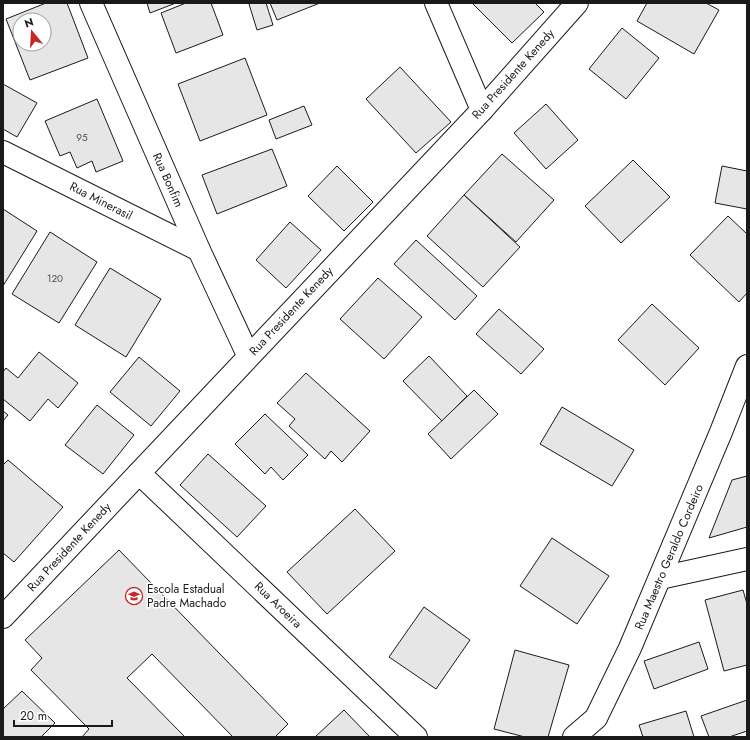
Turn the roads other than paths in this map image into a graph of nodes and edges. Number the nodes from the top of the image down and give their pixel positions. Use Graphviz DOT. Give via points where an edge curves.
graph roads {
  1 [pos="91,3"];
  2 [pos="436,3"];
  3 [pos="577,3"];
  4 [pos="482,110"];
  5 [pos="3,152"];
  6 [pos="199,250"];
  7 [pos="248,356"];
  8 [pos="747,366"];
  9 [pos="139,473"];
  10 [pos="747,559"];
  11 [pos="660,578"];
  12 [pos="3,617"];
  13 [pos="416,737"];
  14 [pos="574,737"];
  1 -- 6 [label="street, Rua Bonfim"];
  2 -- 4 [label="street"];
  3 -- 4 [label="street, Rua Presidente Kenedy"];
  4 -- 7 [label="street, Rua Presidente Kenedy"];
  5 -- 6 [label="street, Rua Minerasil"];
  6 -- 7 [label="street, Rua Bonfim"];
  7 -- 9 [label="street, Rua Presidente Kenedy"];
  8 -- 11 [label="street, Rua Maestro Geraldo Cordeiro"];
  9 -- 12 [label="street, Rua Presidente Kenedy"];
  9 -- 13 [label="street, Rua Aroeira"];
  10 -- 11 [label="street"];
  11 -- 14 [label="street, Rua Maestro Geraldo Cordeiro" via="596,718"];
}
